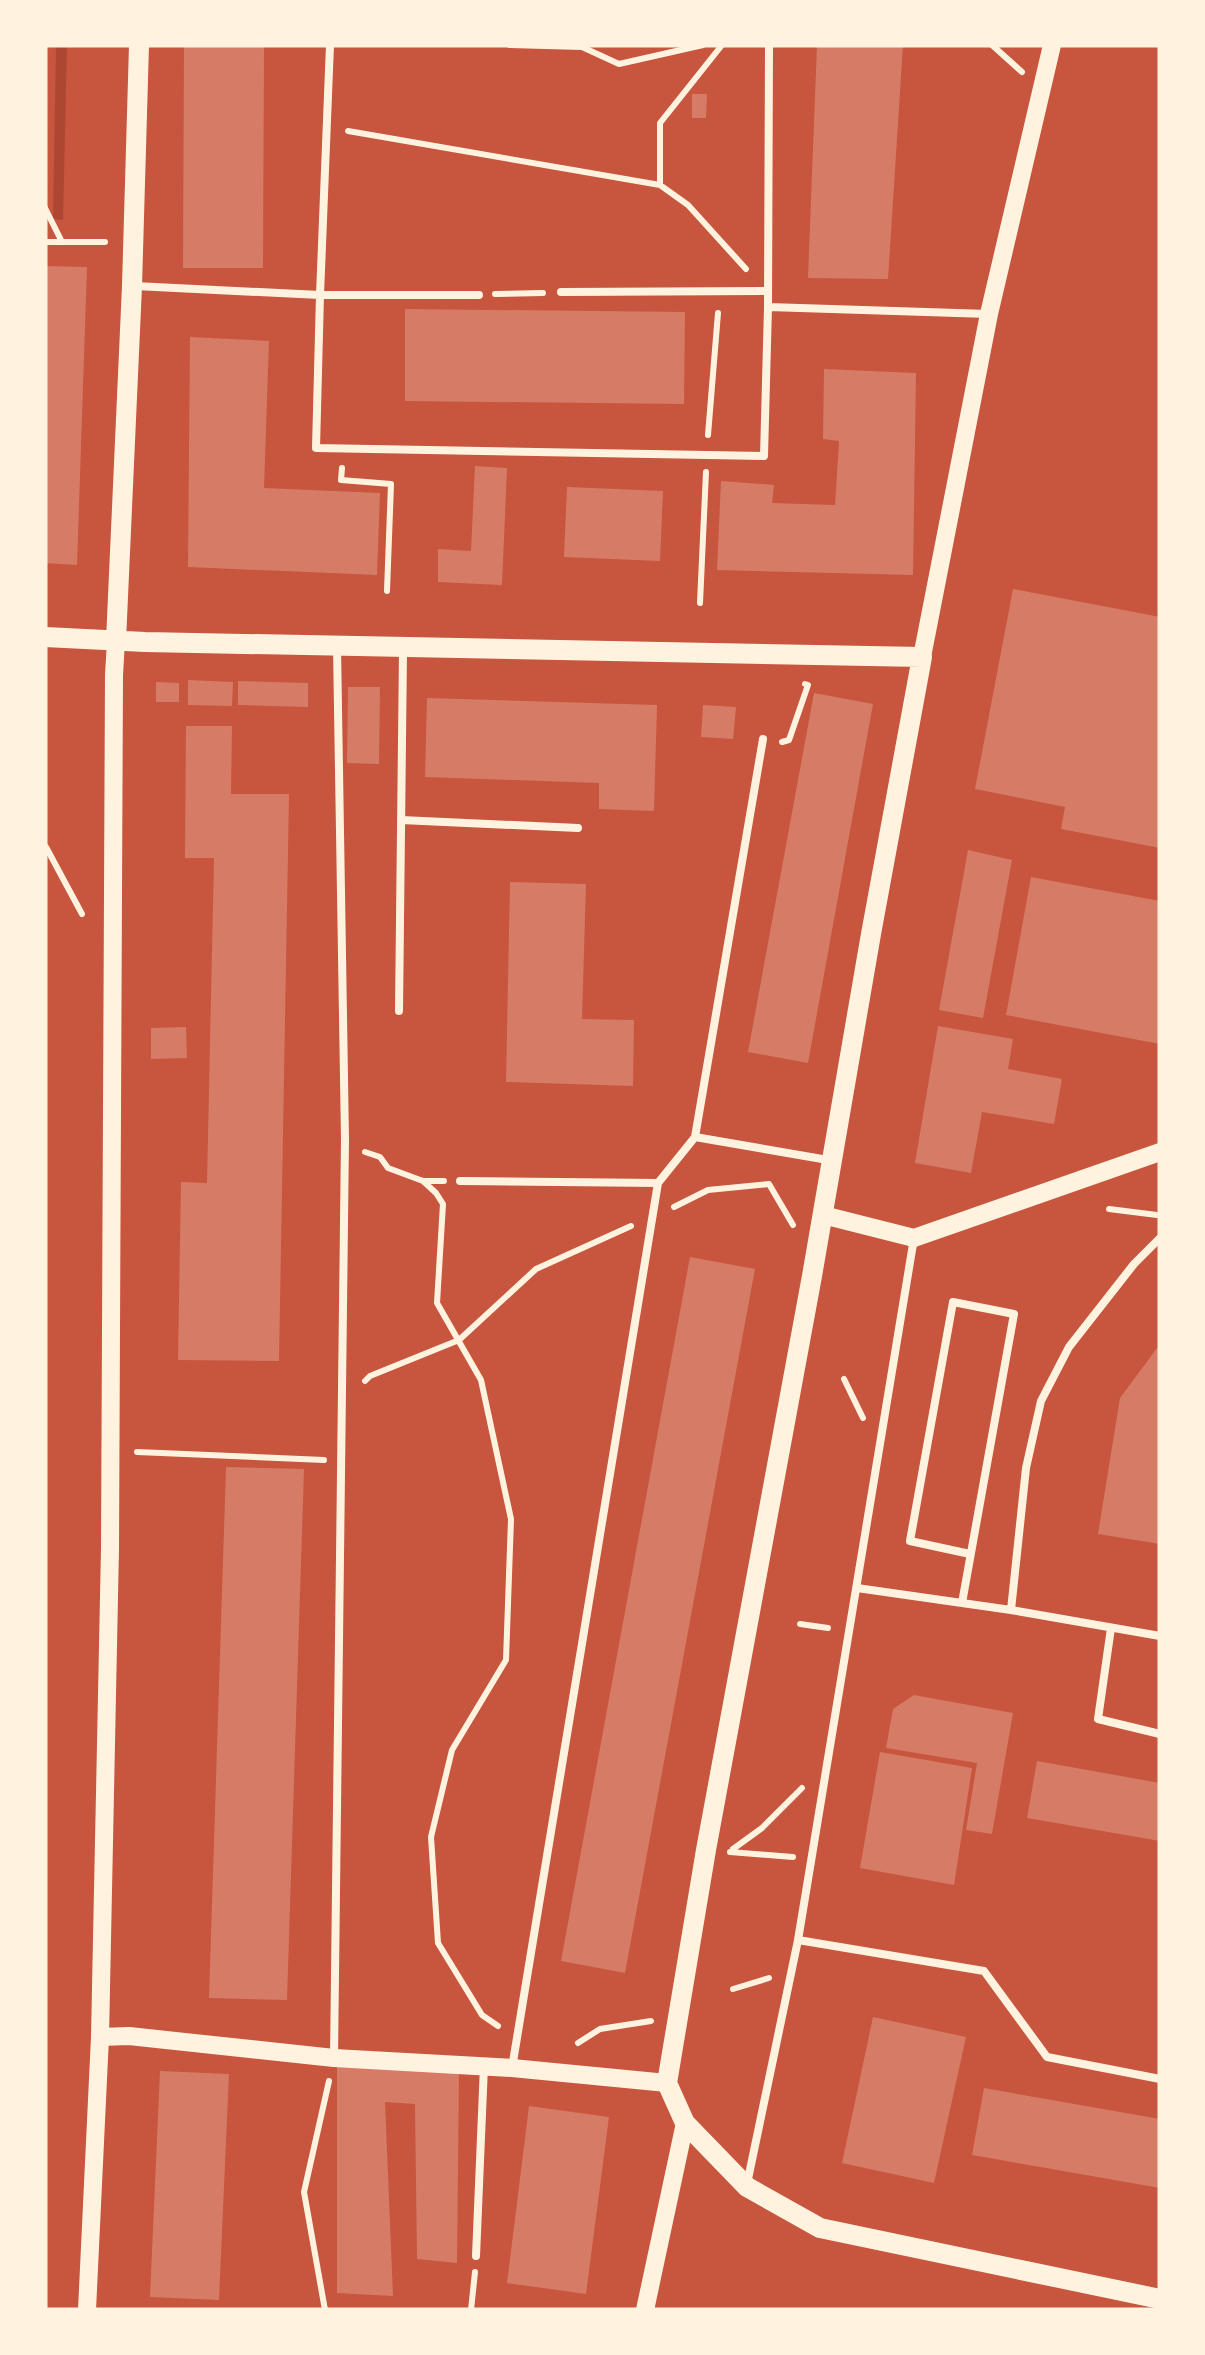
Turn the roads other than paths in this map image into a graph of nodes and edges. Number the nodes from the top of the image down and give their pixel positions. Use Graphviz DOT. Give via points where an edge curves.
graph roads {
  1 [pos="138,45"];
  2 [pos="330,45"];
  3 [pos="769,45"];
  4 [pos="1052,45"];
  5 [pos="132,286"];
  6 [pos="768,291"];
  7 [pos="562,292"];
  8 [pos="479,294"];
  9 [pos="320,296"];
  10 [pos="768,307"];
  11 [pos="989,314"];
  12 [pos="45,637"];
  13 [pos="116,640"];
  14 [pos="337,645"];
  15 [pos="403,645"];
  16 [pos="922,657"];
  17 [pos="762,744"];
  18 [pos="401,820"];
  19 [pos="578,828"];
  20 [pos="399,1011"];
  21 [pos="694,1137"];
  22 [pos="1160,1152"];
  23 [pos="832,1161"];
  24 [pos="460,1181"];
  25 [pos="658,1183"];
  26 [pos="823,1216"];
  27 [pos="914,1238"];
  28 [pos="1160,1238"];
  29 [pos="970,1554"];
  30 [pos="857,1588"];
  31 [pos="962,1603"];
  32 [pos="1011,1610"];
  33 [pos="1111,1628"];
  34 [pos="1160,1636"];
  35 [pos="1160,1734"];
  36 [pos="798,1940"];
  37 [pos="100,2037"];
  38 [pos="334,2058"];
  39 [pos="484,2066"];
  40 [pos="512,2068"];
  41 [pos="1160,2079"];
  42 [pos="668,2083"];
  43 [pos="684,2123"];
  44 [pos="747,2187"];
  45 [pos="476,2256"];
  46 [pos="1160,2299"];
  47 [pos="87,2310"];
  48 [pos="644,2310"];
  1 -- 5 [label="main road"];
  2 -- 9 [label="lane"];
  3 -- 6 [label="lane"];
  4 -- 11 [label="street"];
  5 -- 9 [label="lane"];
  5 -- 13 [label="main road"];
  6 -- 7 [label="lane"];
  6 -- 10 [label="lane"];
  8 -- 9 [label="lane"];
  9 -- 10 [label="lane" via="316,448 764,456"];
  10 -- 11 [label="lane"];
  11 -- 16 [label="street"];
  12 -- 13 [label="main road"];
  13 -- 14 [label="main road"];
  13 -- 37 [label="street"];
  14 -- 15 [label="main road"];
  14 -- 38 [label="lane" via="344,1139"];
  15 -- 16 [label="main road"];
  15 -- 18 [label="lane"];
  16 -- 23 [label="main road"];
  17 -- 21 [label="lane"];
  18 -- 19 [label="lane"];
  18 -- 20 [label="lane"];
  21 -- 23 [label="lane"];
  21 -- 25 [label="lane"];
  22 -- 27 [label="street"];
  23 -- 26 [label="main road"];
  24 -- 25 [label="lane"];
  25 -- 40 [label="lane"];
  26 -- 27 [label="street"];
  26 -- 42 [label="main road"];
  27 -- 30 [label="lane"];
  28 -- 32 [label="lane" via="1069,1347 1041,1402 1026,1468"];
  29 -- 29 [label="lane" via="1014,1314 953,1302 910,1541"];
  29 -- 31 [label="lane"];
  30 -- 31 [label="lane"];
  30 -- 36 [label="lane"];
  31 -- 32 [label="lane"];
  32 -- 33 [label="lane"];
  33 -- 34 [label="lane"];
  33 -- 35 [label="lane" via="1098,1720"];
  36 -- 41 [label="lane" via="984,1971 1047,2057"];
  36 -- 44 [label="lane"];
  37 -- 38 [label="street"];
  37 -- 47 [label="street"];
  38 -- 39 [label="street"];
  39 -- 40 [label="street"];
  39 -- 45 [label="lane"];
  40 -- 42 [label="street"];
  42 -- 43 [label="main road"];
  43 -- 44 [label="main road"];
  43 -- 48 [label="street"];
  44 -- 46 [label="main road" via="820,2228"];
}
